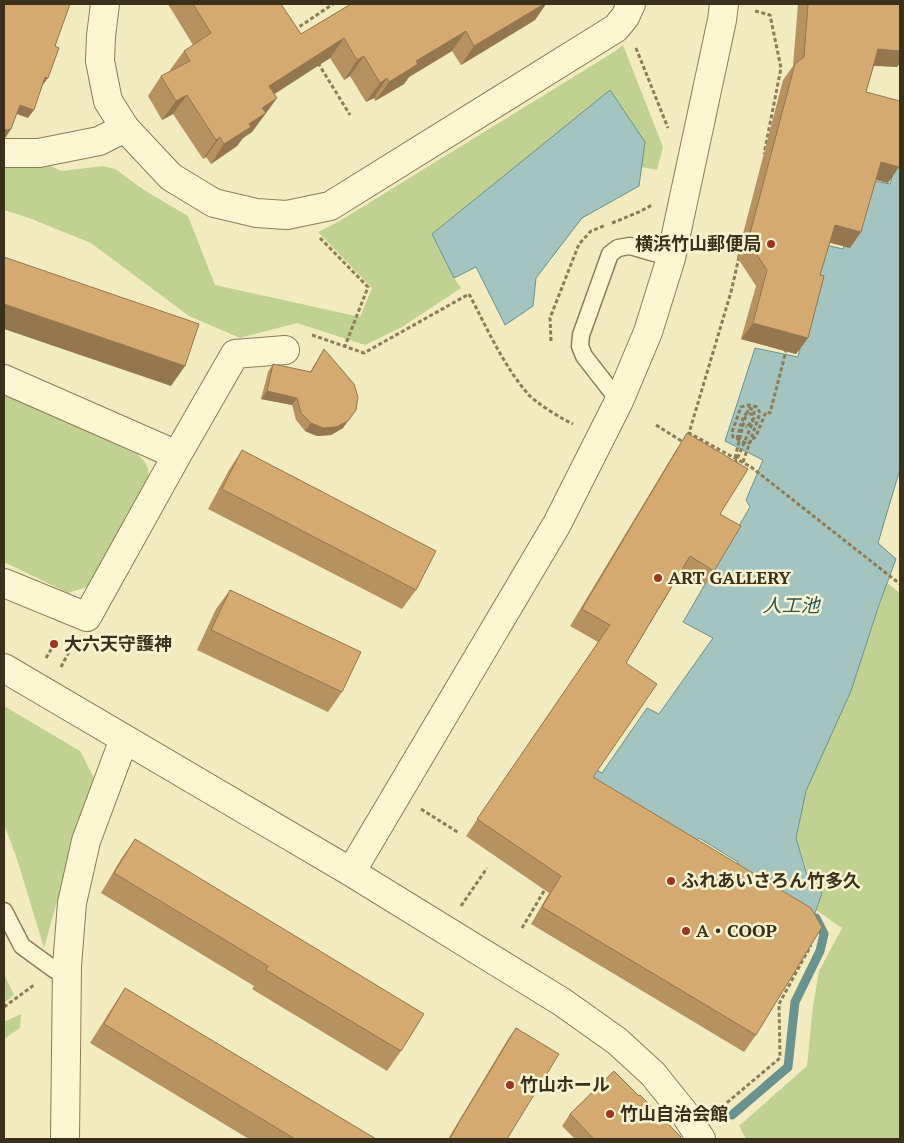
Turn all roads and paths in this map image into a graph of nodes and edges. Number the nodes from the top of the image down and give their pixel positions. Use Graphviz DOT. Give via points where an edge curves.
graph roads {
  1 [pos="105,4"];
  2 [pos="333,4"];
  3 [pos="631,4"];
  4 [pos="724,4"];
  5 [pos="755,11"];
  6 [pos="301,36"];
  7 [pos="635,44"];
  8 [pos="316,60"];
  9 [pos="350,115"];
  10 [pos="124,128"];
  11 [pos="670,134"];
  12 [pos="4,153"];
  13 [pos="763,158"];
  14 [pos="659,202"];
  15 [pos="297,213"];
  16 [pos="740,253"];
  17 [pos="671,258"];
  18 [pos="310,335"];
  19 [pos="551,341"];
  20 [pos="344,346"];
  21 [pos="285,350"];
  22 [pos="786,351"];
  23 [pos="4,379"];
  24 [pos="619,401"];
  25 [pos="741,424"];
  26 [pos="576,426"];
  27 [pos="656,426"];
  28 [pos="739,438"];
  29 [pos="690,446"];
  30 [pos="177,455"];
  31 [pos="735,458"];
  32 [pos="743,462"];
  33 [pos="732,472"];
  34 [pos="4,583"];
  35 [pos="900,584"];
  36 [pos="52,646"];
  37 [pos="46,659"];
  38 [pos="4,668"];
  39 [pos="124,739"];
  40 [pos="419,808"];
  41 [pos="459,833"];
  42 [pos="487,868"];
  43 [pos="351,872"];
  44 [pos="548,884"];
  45 [pos="462,904"];
  46 [pos="4,911"];
  47 [pos="522,928"];
  48 [pos="812,943"];
  49 [pos="67,966"];
  50 [pos="17,997"];
  51 [pos="4,1007"];
  52 [pos="713,1114"];
  53 [pos="65,1139"];
  54 [pos="701,1139"];
  1 -- 10 [label="street" via="100,61 108,101"];
  2 -- 6 [label="path" via="296,29"];
  3 -- 15 [label="street" via="616,28 330,206"];
  4 -- 17 [label="street"];
  5 -- 13 [label="path" via="770,15 781,68"];
  7 -- 11 [label="path"];
  8 -- 9 [label="path"];
  10 -- 12 [label="street" via="99,141 39,153"];
  10 -- 15 [label="street" via="171,177 214,203 256,213"];
  14 -- 19 [label="path" via="591,230 579,244 550,318"];
  15 -- 20 [label="path" via="368,287"];
  16 -- 31 [label="path" via="689,433"];
  17 -- 24 [label="street" via="648,332"];
  17 -- 24 [label="lane" via="630,246 618,248 610,254 580,346 584,356"];
  18 -- 20 [label="path"];
  20 -- 26 [label="path" via="364,353 469,294 502,356 529,396"];
  21 -- 30 [label="street" via="235,354"];
  22 -- 28 [label="path, bridge" via="770,412 766,412 756,436 748,444"];
  23 -- 30 [label="street"];
  24 -- 43 [label="street" via="557,524"];
  25 -- 28 [label="path"];
  25 -- 28 [label="path, bridge" via="744,427 748,427 754,418 754,410 749,408 744,421"];
  25 -- 33 [label="path, bridge" via="748,412 752,415 753,422"];
  27 -- 29 [label="path"];
  28 -- 31 [label="path, bridge"];
  28 -- 32 [label="path" via="733,437 732,432 741,407 757,407 760,413"];
  30 -- 34 [label="street" via="87,617"];
  31 -- 32 [label="path"];
  32 -- 35 [label="path"];
  36 -- 37 [label="path"];
  38 -- 39 [label="street"];
  39 -- 43 [label="street"];
  39 -- 49 [label="street" via="86,842 72,902"];
  40 -- 41 [label="path"];
  42 -- 45 [label="path"];
  43 -- 54 [label="street" via="562,1002 618,1041 653,1074"];
  44 -- 47 [label="path"];
  46 -- 49 [label="lane" via="22,946 55,970"];
  48 -- 52 [label="path" via="778,1004 780,1058"];
  49 -- 53 [label="street"];
  50 -- 51 [label="path"];
}
